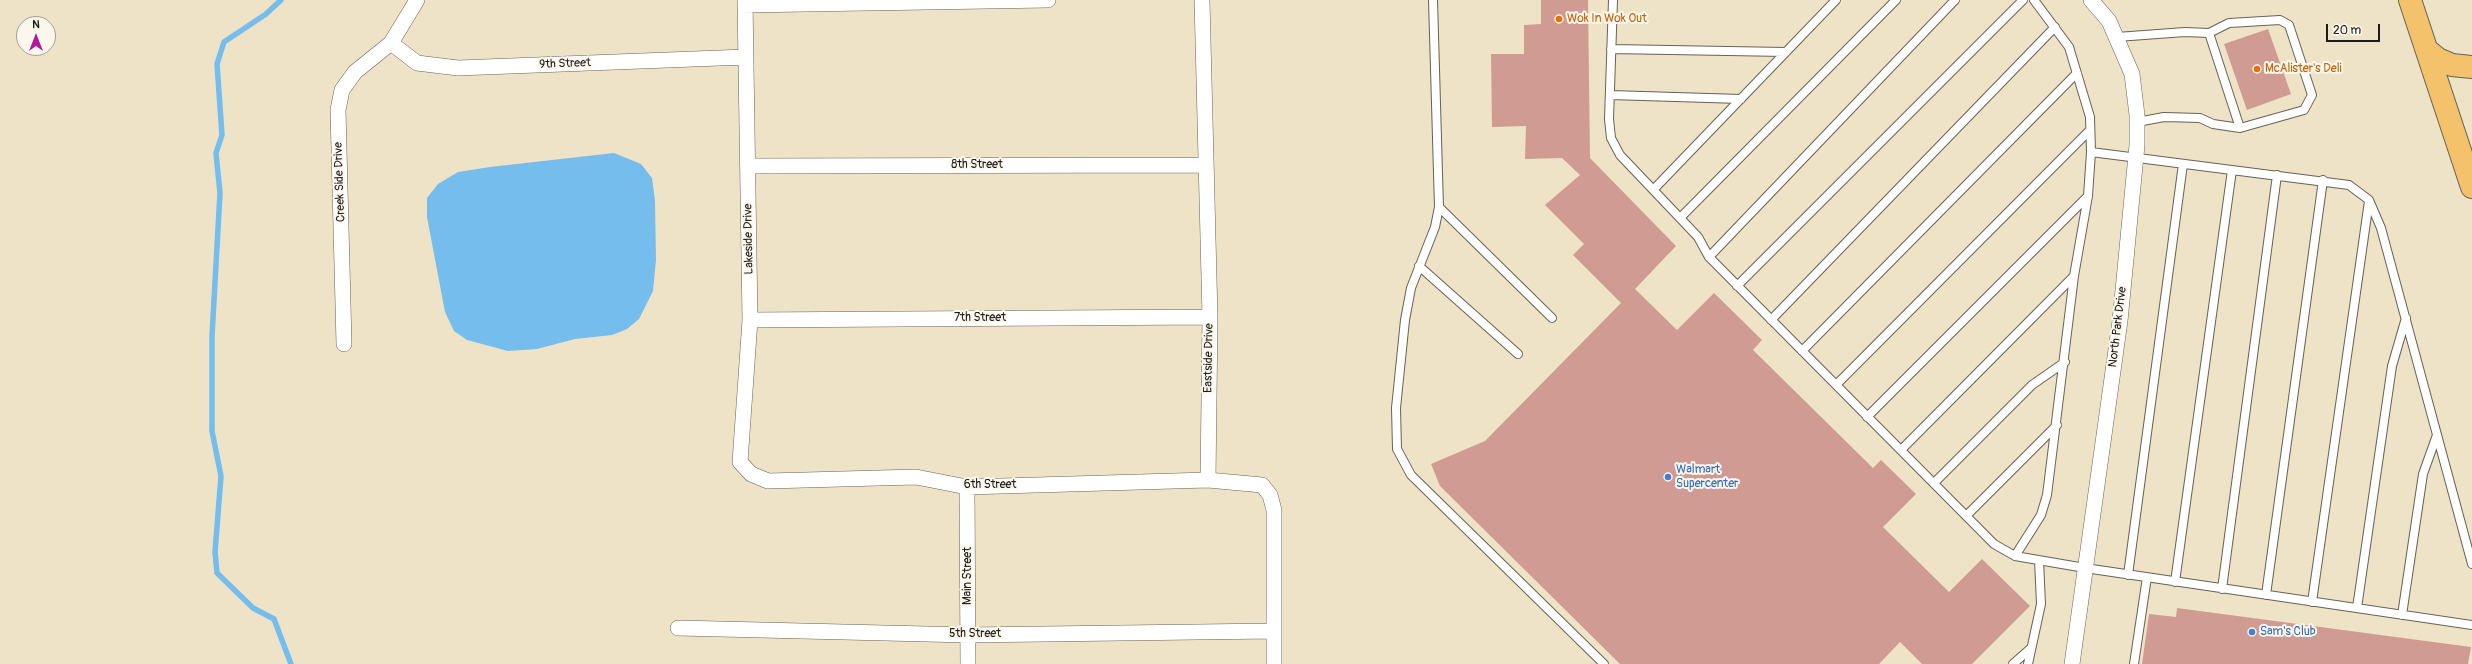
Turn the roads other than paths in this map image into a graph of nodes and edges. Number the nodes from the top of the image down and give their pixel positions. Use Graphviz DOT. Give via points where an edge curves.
graph roads {
  1 [pos="417,0"];
  2 [pos="1048,0"];
  3 [pos="1202,0"];
  4 [pos="1433,0"];
  5 [pos="1613,0"];
  6 [pos="1836,0"];
  7 [pos="1896,0"];
  8 [pos="1955,0"];
  9 [pos="2023,0"];
  10 [pos="2034,0"];
  11 [pos="2093,0"];
  12 [pos="2410,0"];
  13 [pos="745,2"];
  14 [pos="2055,27"];
  15 [pos="2209,33"];
  16 [pos="2117,37"];
  17 [pos="391,43"];
  18 [pos="1611,49"];
  19 [pos="2427,50"];
  20 [pos="1786,52"];
  21 [pos="746,57"];
  22 [pos="2472,67"];
  23 [pos="2077,73"];
  24 [pos="1610,95"];
  25 [pos="1741,98"];
  26 [pos="2137,122"];
  27 [pos="2240,128"];
  28 [pos="2090,130"];
  29 [pos="2091,152"];
  30 [pos="2136,157"];
  31 [pos="2183,164"];
  32 [pos="1206,165"];
  33 [pos="748,166"];
  34 [pos="2232,170"];
  35 [pos="2278,175"];
  36 [pos="2323,180"];
  37 [pos="2472,186"];
  38 [pos="1654,189"];
  39 [pos="2088,196"];
  40 [pos="2369,200"];
  41 [pos="1439,207"];
  42 [pos="1680,218"];
  43 [pos="1708,257"];
  44 [pos="1419,266"];
  45 [pos="2074,276"];
  46 [pos="1737,286"];
  47 [pos="1210,317"];
  48 [pos="1552,318"];
  49 [pos="2406,318"];
  50 [pos="750,320"];
  51 [pos="1771,320"];
  52 [pos="344,344"];
  53 [pos="1802,351"];
  54 [pos="1518,354"];
  55 [pos="2065,362"];
  56 [pos="1836,386"];
  57 [pos="1867,417"];
  58 [pos="2057,425"];
  59 [pos="2436,435"];
  60 [pos="1900,450"];
  61 [pos="751,474"];
  62 [pos="1208,480"];
  63 [pos="1934,482"];
  64 [pos="967,487"];
  65 [pos="1967,515"];
  66 [pos="2015,556"];
  67 [pos="2039,560"];
  68 [pos="2472,564"];
  69 [pos="2085,568"];
  70 [pos="2128,575"];
  71 [pos="2147,577"];
  72 [pos="2175,582"];
  73 [pos="2222,589"];
  74 [pos="2266,595"];
  75 [pos="2312,602"];
  76 [pos="2357,608"];
  77 [pos="2402,615"];
  78 [pos="2472,625"];
  79 [pos="678,628"];
  80 [pos="1273,631"];
  81 [pos="968,635"];
  82 [pos="2030,649"];
  83 [pos="968,664"];
  84 [pos="1274,664"];
  85 [pos="1604,664"];
  86 [pos="2013,664"];
  87 [pos="2028,664"];
  88 [pos="2072,664"];
  89 [pos="2134,664"];
  1 -- 17 [label="street, Creek Side Drive"];
  2 -- 13 [label="street"];
  3 -- 32 [label="street, Eastside Drive"];
  4 -- 41 [label="lane"];
  5 -- 18 [label="lane"];
  6 -- 20 [label="lane"];
  7 -- 42 [label="lane"];
  8 -- 43 [label="lane"];
  9 -- 46 [label="lane"];
  10 -- 14 [label="lane"];
  11 -- 16 [label="street, North Park Drive"];
  12 -- 19 [label="highway"];
  13 -- 21 [label="street, Lakeside Drive"];
  14 -- 23 [label="lane" via="2069,47"];
  14 -- 51 [label="lane"];
  15 -- 16 [label="lane" via="2185,32"];
  15 -- 27 [label="lane"];
  15 -- 27 [label="lane" via="2229,23 2280,20 2289,25 2312,95 2304,110"];
  16 -- 26 [label="street, North Park Drive" via="2132,74"];
  17 -- 21 [label="street, 9th Street" via="417,63 458,68"];
  17 -- 52 [label="street, Creek Side Drive" via="355,72 342,90 338,110"];
  18 -- 20 [label="lane"];
  18 -- 24 [label="lane"];
  19 -- 22 [label="highway" via="2438,60 2452,66"];
  19 -- 37 [label="highway"];
  20 -- 25 [label="lane"];
  21 -- 33 [label="street, Lakeside Drive"];
  23 -- 28 [label="lane" via="2090,118"];
  23 -- 53 [label="lane"];
  24 -- 25 [label="lane"];
  24 -- 38 [label="lane" via="1611,138 1620,155"];
  25 -- 38 [label="lane"];
  26 -- 27 [label="lane" via="2164,117 2200,118 2213,124"];
  26 -- 30 [label="street, North Park Drive"];
  28 -- 29 [label="lane"];
  28 -- 56 [label="lane"];
  29 -- 30 [label="lane"];
  29 -- 39 [label="lane"];
  30 -- 31 [label="lane"];
  30 -- 69 [label="street, North Park Drive" via="2120,321"];
  31 -- 34 [label="lane"];
  31 -- 70 [label="lane"];
  32 -- 33 [label="street, 8th Street"];
  32 -- 47 [label="street, Eastside Drive"];
  33 -- 50 [label="street, Lakeside Drive"];
  34 -- 35 [label="lane"];
  34 -- 72 [label="lane"];
  35 -- 36 [label="lane"];
  35 -- 73 [label="lane"];
  36 -- 40 [label="lane" via="2349,185"];
  36 -- 74 [label="lane"];
  38 -- 42 [label="lane"];
  39 -- 45 [label="lane"];
  39 -- 57 [label="lane"];
  40 -- 49 [label="lane" via="2381,228"];
  40 -- 75 [label="lane"];
  41 -- 44 [label="lane" via="1435,227"];
  41 -- 48 [label="lane"];
  42 -- 43 [label="lane" via="1698,237"];
  43 -- 46 [label="lane"];
  44 -- 54 [label="lane"];
  44 -- 85 [label="lane" via="1411,288 1405,320 1396,408 1397,450 1411,475"];
  45 -- 55 [label="lane"];
  45 -- 60 [label="lane"];
  46 -- 51 [label="lane"];
  47 -- 50 [label="street, 7th Street"];
  47 -- 62 [label="street, Eastside Drive"];
  49 -- 59 [label="lane"];
  49 -- 76 [label="lane" via="2392,366"];
  50 -- 61 [label="street, Lakeside Drive" via="740,462"];
  51 -- 53 [label="lane"];
  53 -- 56 [label="lane"];
  55 -- 58 [label="lane"];
  55 -- 63 [label="lane" via="2032,385"];
  56 -- 57 [label="lane"];
  57 -- 60 [label="lane"];
  58 -- 65 [label="lane"];
  58 -- 66 [label="lane" via="2047,494 2041,515"];
  59 -- 68 [label="lane"];
  59 -- 77 [label="lane" via="2423,474"];
  60 -- 63 [label="lane"];
  61 -- 64 [label="street, 6th Street" via="768,481 916,477"];
  62 -- 64 [label="street, 6th Street"];
  62 -- 80 [label="street" via="1262,485 1270,495 1274,510"];
  63 -- 65 [label="lane"];
  64 -- 81 [label="street, Main Street"];
  65 -- 66 [label="lane" via="1994,544"];
  66 -- 67 [label="lane"];
  67 -- 69 [label="lane"];
  67 -- 82 [label="lane" via="2041,604"];
  69 -- 70 [label="lane"];
  69 -- 88 [label="street, North Park Drive"];
  70 -- 71 [label="lane"];
  71 -- 72 [label="lane"];
  71 -- 89 [label="lane"];
  72 -- 73 [label="lane"];
  73 -- 74 [label="lane"];
  74 -- 75 [label="lane"];
  75 -- 76 [label="lane"];
  76 -- 77 [label="lane"];
  77 -- 78 [label="lane"];
  79 -- 81 [label="street, 5th Street"];
  80 -- 81 [label="street, 5th Street"];
  80 -- 84 [label="street"];
  81 -- 83 [label="street, Main Street"];
  82 -- 86 [label="lane"];
  82 -- 87 [label="lane"];
}
